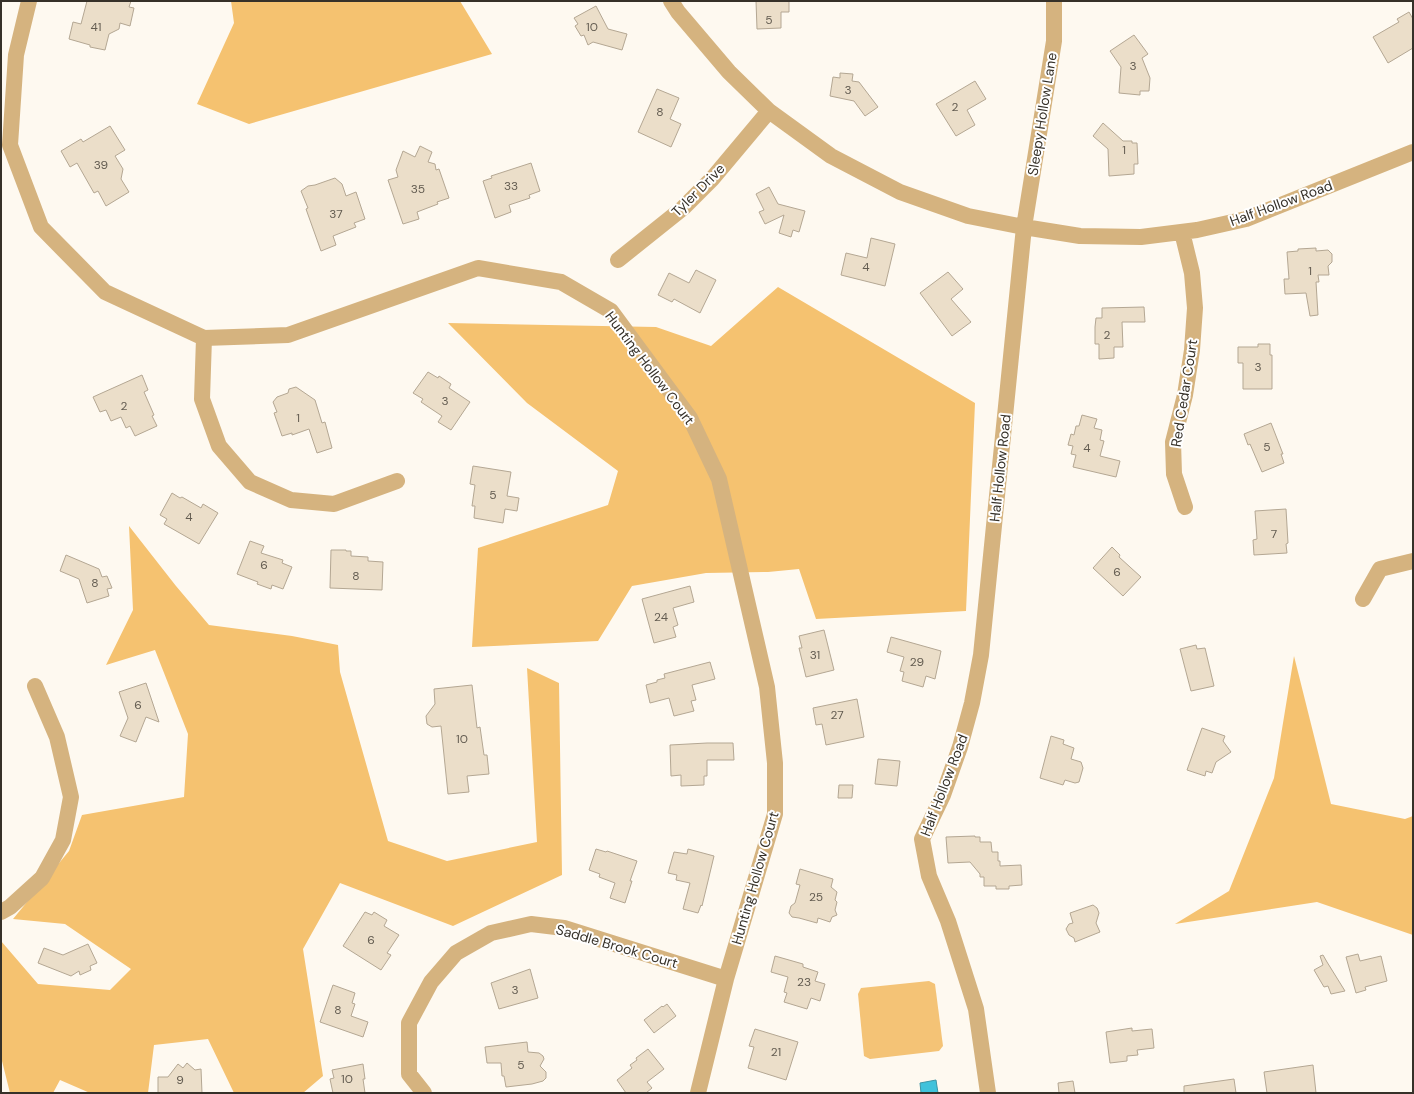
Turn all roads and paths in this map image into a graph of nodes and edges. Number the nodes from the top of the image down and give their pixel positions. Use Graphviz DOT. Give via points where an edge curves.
graph roads {
  1 [pos="29,1"];
  2 [pos="671,1"];
  3 [pos="1054,1"];
  4 [pos="769,111"];
  5 [pos="1413,152"];
  6 [pos="1024,227"];
  7 [pos="1182,232"];
  8 [pos="618,260"];
  9 [pos="204,338"];
  10 [pos="397,481"];
  11 [pos="1185,507"];
  12 [pos="1413,561"];
  13 [pos="1362,599"];
  14 [pos="35,686"];
  15 [pos="1,912"];
  16 [pos="726,979"];
  17 [pos="424,1093"];
  18 [pos="698,1093"];
  19 [pos="988,1093"];
  1 -- 9 [label="street, Hunting Hollow Court" via="16,55 10,145 41,227 105,292"];
  2 -- 4 [label="street" via="729,72"];
  3 -- 6 [label="street, Sleepy Hollow Lane" via="1054,41"];
  4 -- 6 [label="street" via="832,156 900,192 968,216"];
  4 -- 8 [label="street, Tyler Drive" via="684,208"];
  5 -- 7 [label="street, Half Hollow Road" via="1246,219"];
  6 -- 7 [label="street, Half Hollow Road" via="1080,236 1141,237"];
  6 -- 19 [label="street, Half Hollow Road" via="981,655 960,747 943,795 922,839 929,876 948,921 976,1009"];
  7 -- 11 [label="street, Red Cedar Court" via="1192,273 1195,308 1185,395 1173,442 1174,474"];
  9 -- 10 [label="street" via="202,399 220,446 250,482 291,500 334,504"];
  9 -- 16 [label="street, Hunting Hollow Court" via="288,335 478,268 560,282 610,311 690,418 718,479 767,687 775,763 775,814"];
  12 -- 13 [label="street" via="1380,569"];
  14 -- 15 [label="street" via="57,737 71,797 63,840 42,878"];
  16 -- 17 [label="street, Saddle Brook Court" via="564,928 531,924 491,933 456,953 431,982 409,1023 409,1074"];
  16 -- 18 [label="street, Hunting Hollow Court"];
}
